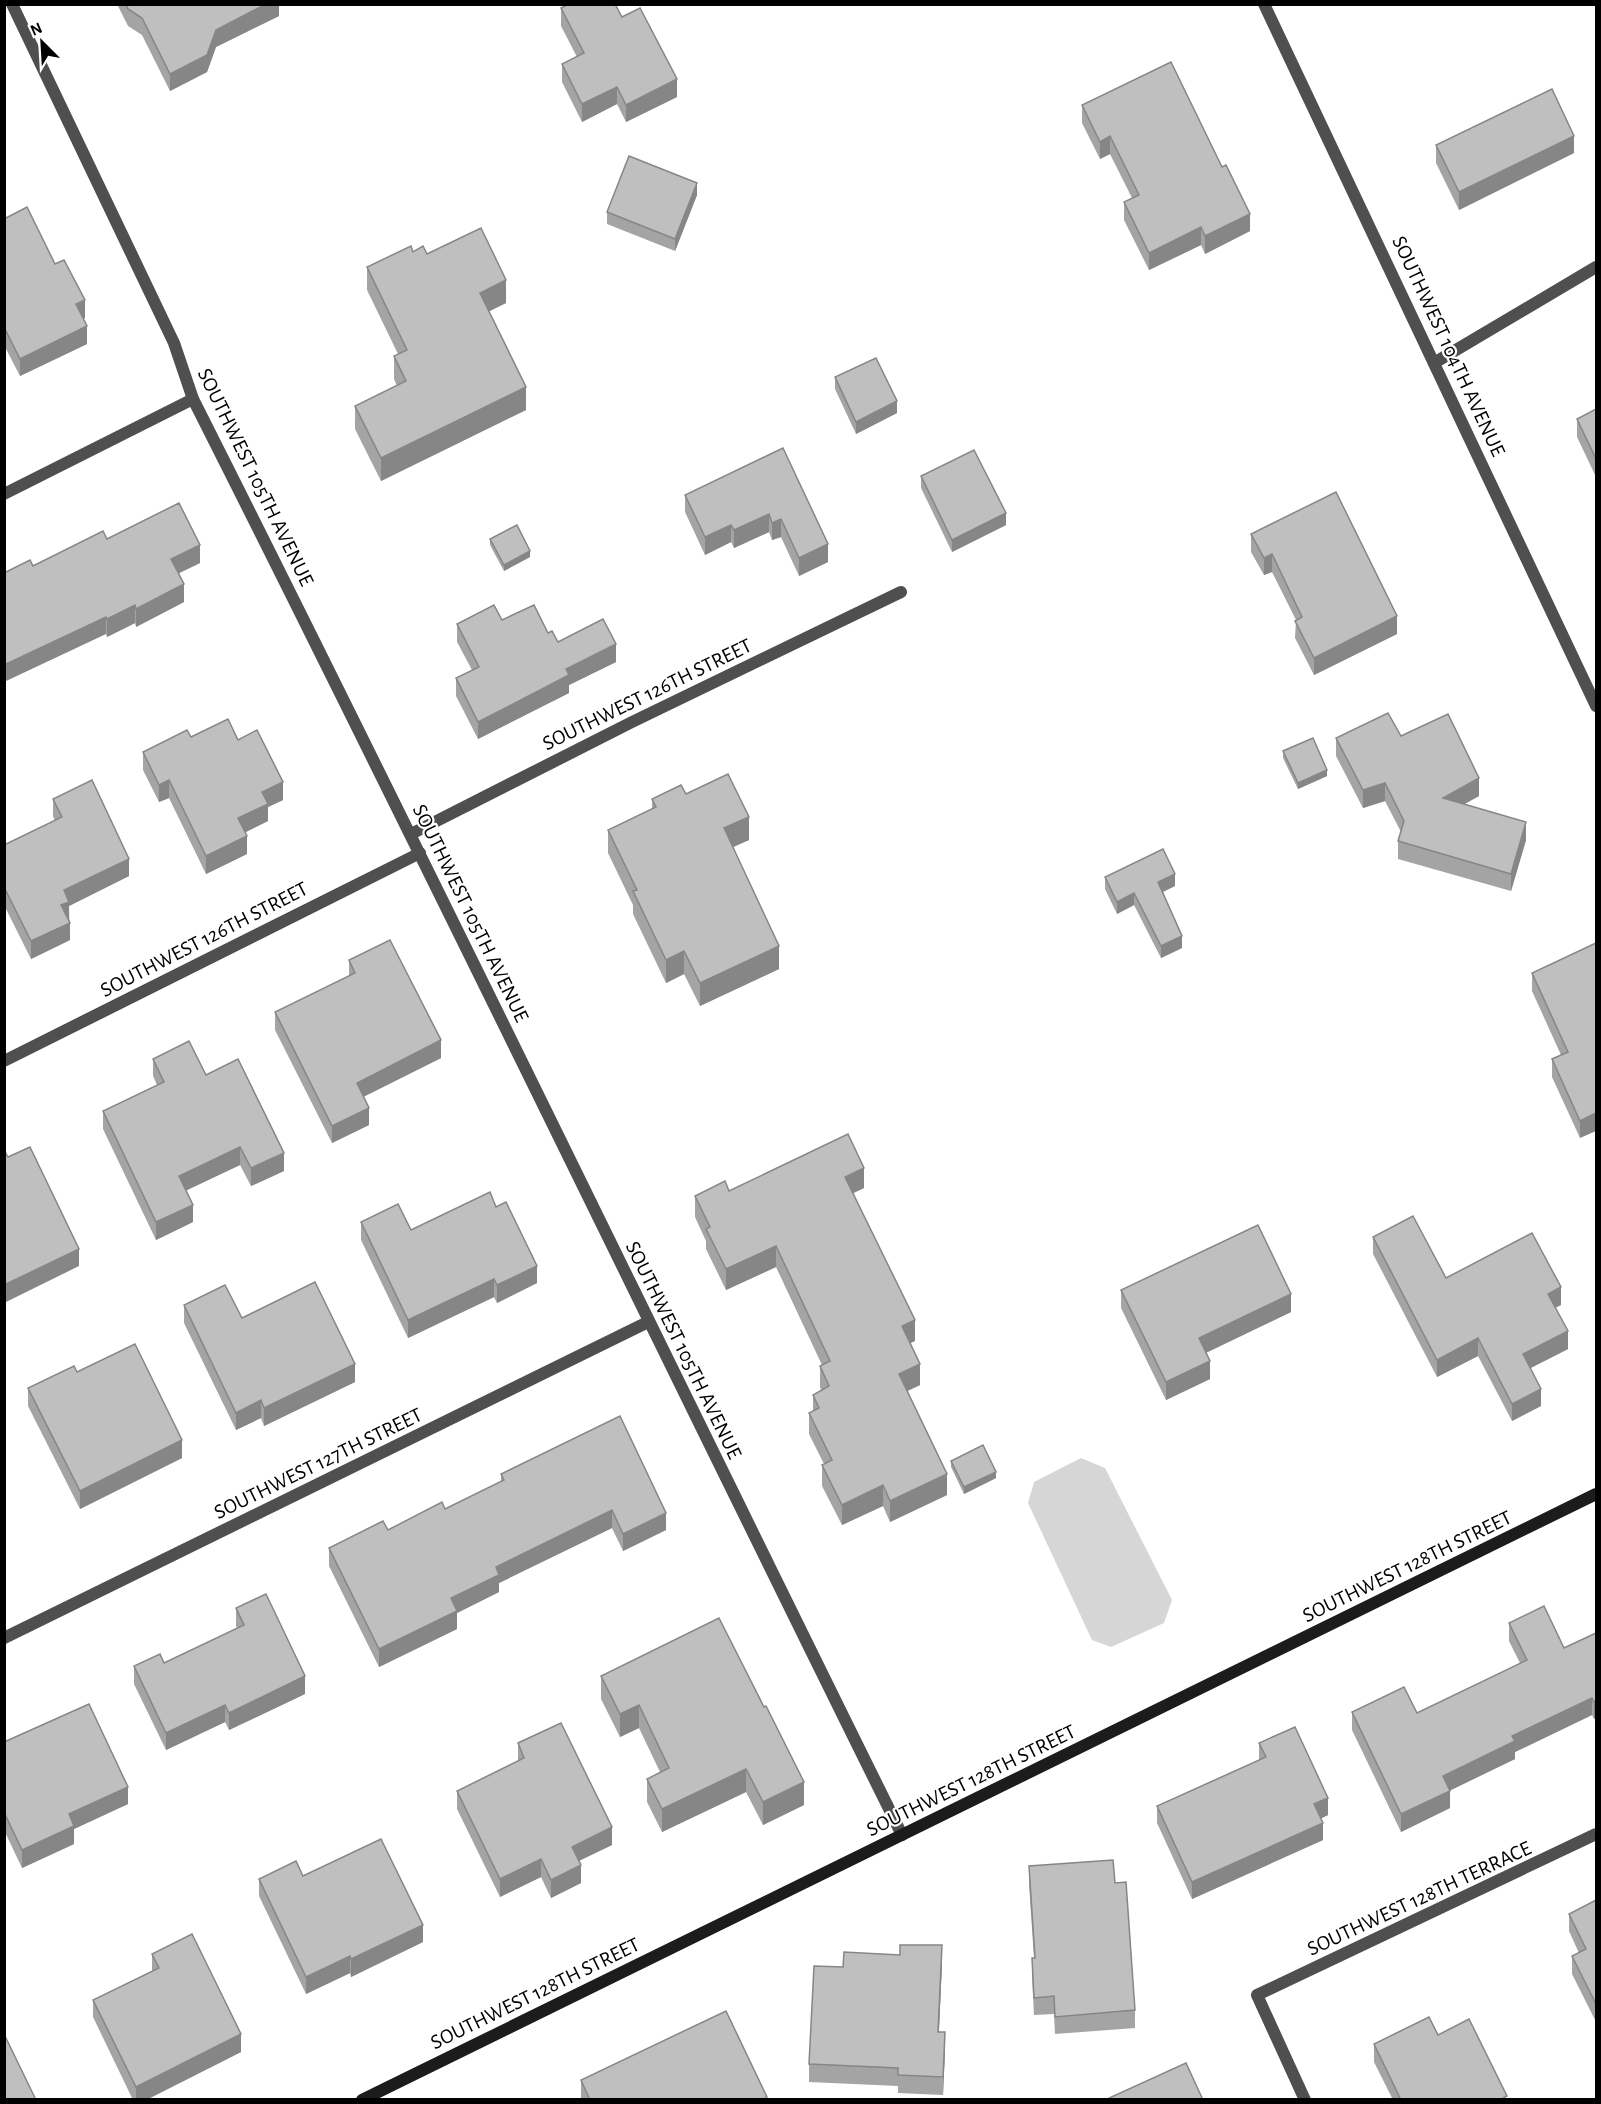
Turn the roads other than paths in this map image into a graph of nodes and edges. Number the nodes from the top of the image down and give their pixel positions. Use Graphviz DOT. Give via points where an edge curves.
graph roads {
  1 [pos="12,4"];
  2 [pos="1264,4"];
  3 [pos="1596,267"];
  4 [pos="1434,363"];
  5 [pos="193,399"];
  6 [pos="4,494"];
  7 [pos="901,592"];
  8 [pos="1596,706"];
  9 [pos="411,834"];
  10 [pos="420,853"];
  11 [pos="4,1061"];
  12 [pos="648,1322"];
  13 [pos="1596,1494"];
  14 [pos="4,1638"];
  15 [pos="1596,1834"];
  16 [pos="902,1835"];
  17 [pos="362,2100"];
  18 [pos="1305,2100"];
  1 -- 5 [label="street, SOUTHWEST 105TH AVENUE" via="174,343"];
  2 -- 4 [label="street, SOUTHWEST 104TH AVENUE"];
  3 -- 4 [label="street"];
  4 -- 8 [label="street, SOUTHWEST 104TH AVENUE"];
  5 -- 6 [label="street"];
  5 -- 9 [label="street, SOUTHWEST 105TH AVENUE"];
  7 -- 9 [label="street, SOUTHWEST 126TH STREET"];
  9 -- 10 [label="street, SOUTHWEST 105TH AVENUE"];
  10 -- 11 [label="street, SOUTHWEST 126TH STREET"];
  10 -- 12 [label="street, SOUTHWEST 105TH AVENUE"];
  12 -- 14 [label="street, SOUTHWEST 127TH STREET"];
  12 -- 16 [label="street, SOUTHWEST 105TH AVENUE"];
  13 -- 16 [label="street, SOUTHWEST 128TH STREET"];
  15 -- 18 [label="street, SOUTHWEST 128TH TERRACE" via="1257,1995"];
  16 -- 17 [label="street, SOUTHWEST 128TH STREET"];
}
